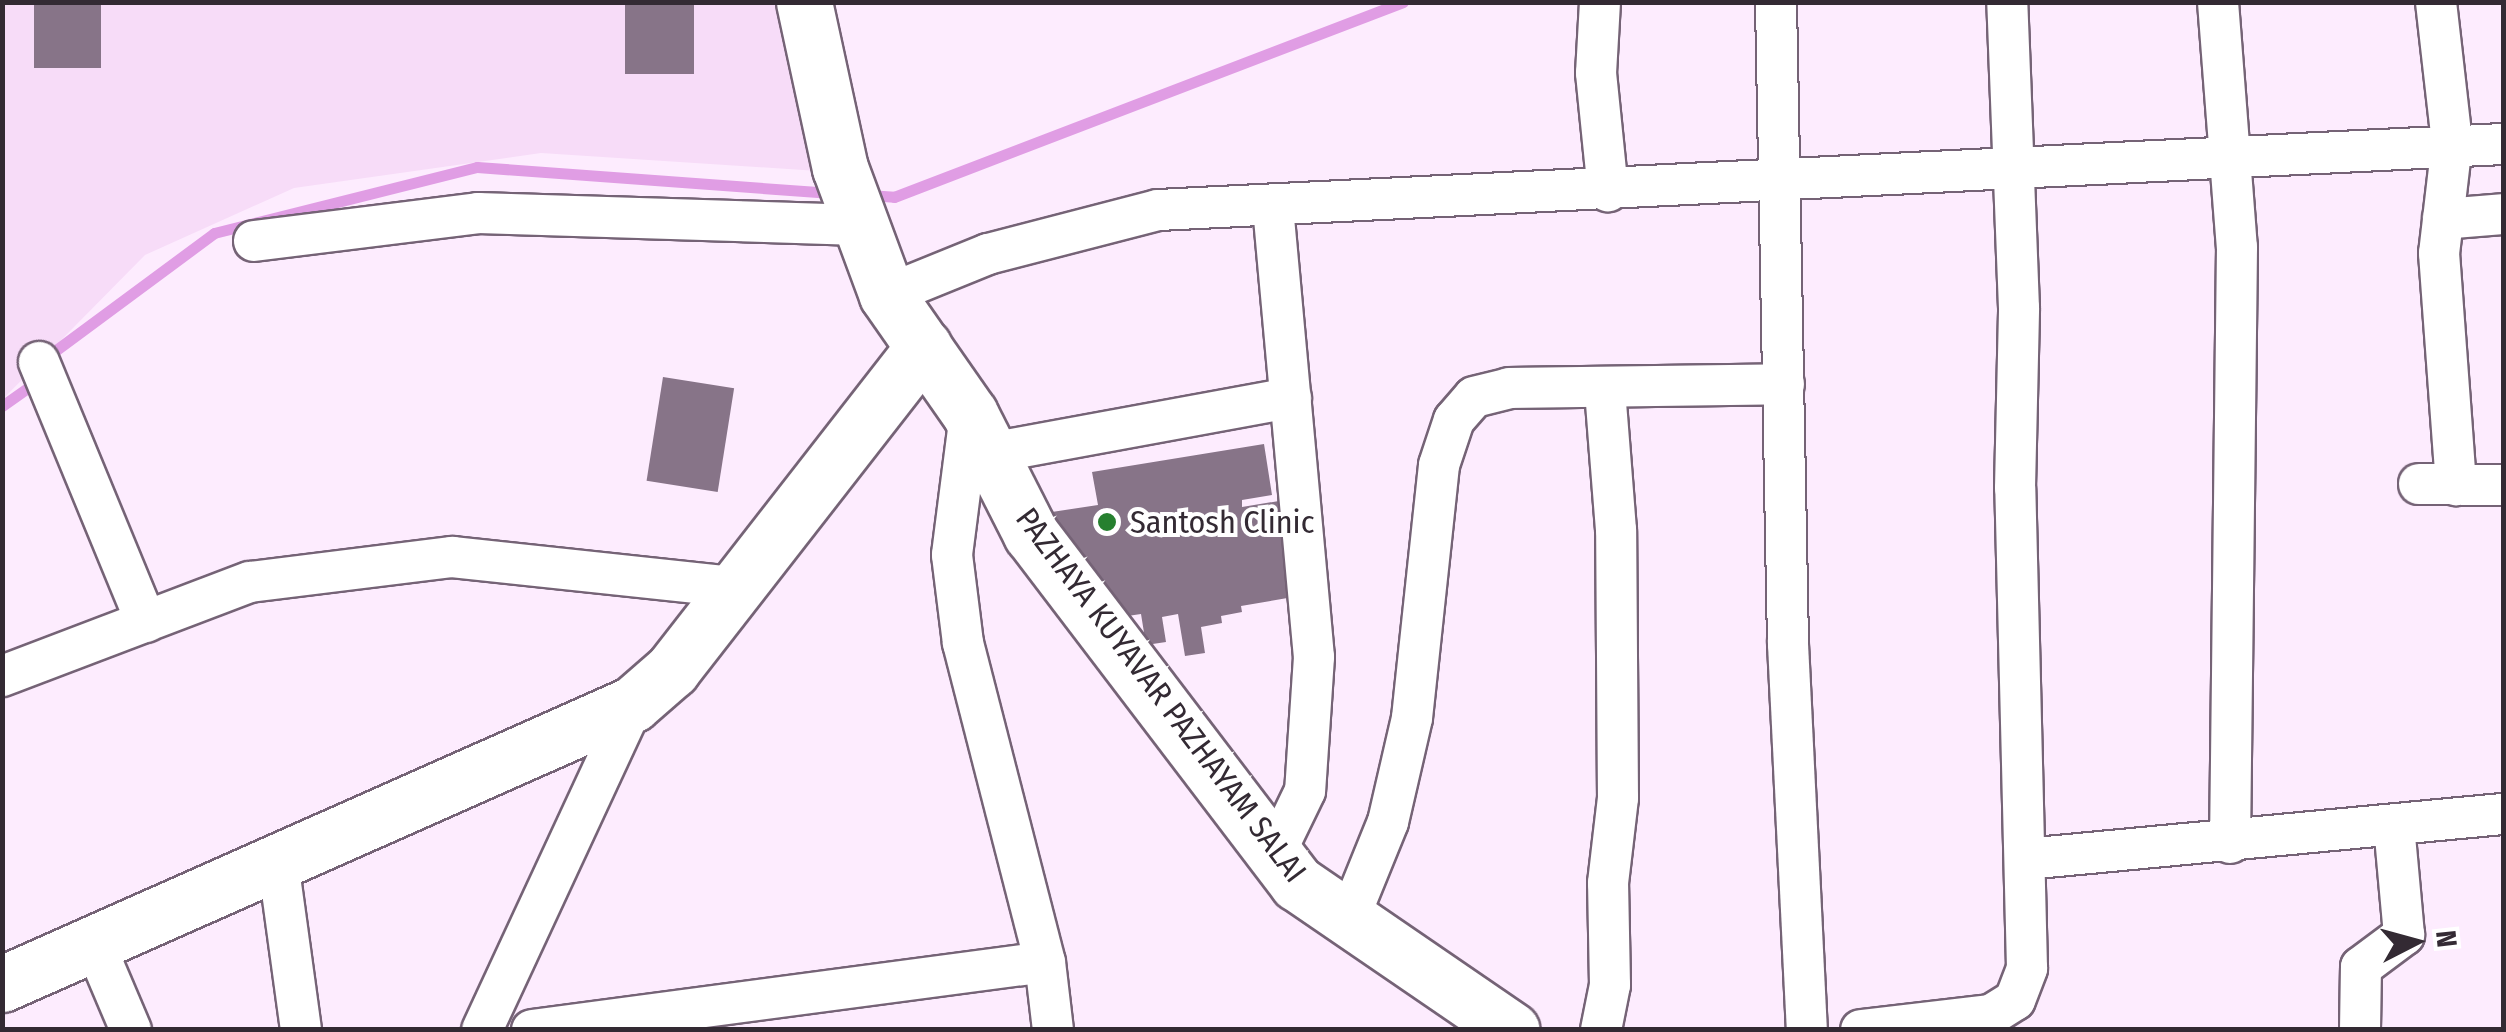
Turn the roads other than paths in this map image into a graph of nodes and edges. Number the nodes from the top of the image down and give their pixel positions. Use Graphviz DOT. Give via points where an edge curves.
graph roads {
  1 [pos="804,2"];
  2 [pos="1600,2"];
  3 [pos="1776,2"];
  4 [pos="2007,2"];
  5 [pos="2218,2"];
  6 [pos="2436,2"];
  7 [pos="2452,143"];
  8 [pos="2504,144"];
  9 [pos="2232,157"];
  10 [pos="2010,168"];
  11 [pos="1782,181"];
  12 [pos="1608,190"];
  13 [pos="1273,207"];
  14 [pos="2504,214"];
  15 [pos="2443,219"];
  16 [pos="859,226"];
  17 [pos="254,242"];
  18 [pos="887,295"];
  19 [pos="924,346"];
  20 [pos="40,362"];
  21 [pos="1784,384"];
  22 [pos="1605,390"];
  23 [pos="1291,398"];
  24 [pos="980,434"];
  25 [pos="2504,485"];
  26 [pos="734,587"];
  27 [pos="146,622"];
  28 [pos="2,676"];
  29 [pos="633,704"];
  30 [pos="2504,814"];
  31 [pos="2394,826"];
  32 [pos="2230,842"];
  33 [pos="1274,853"];
  34 [pos="2026,859"];
  35 [pos="278,862"];
  36 [pos="1349,918"];
  37 [pos="94,943"];
  38 [pos="1046,962"];
  39 [pos="2,984"];
  40 [pos="2358,1029"];
  41 [pos="131,1030"];
  42 [pos="301,1030"];
  43 [pos="482,1030"];
  44 [pos="532,1030"];
  45 [pos="1052,1030"];
  46 [pos="1512,1030"];
  47 [pos="1601,1030"];
  48 [pos="1806,1030"];
  49 [pos="1860,1030"];
  1 -- 16 [label="main road, PAZHAYA KUYAVAR PAZHAYAM SALAI"];
  2 -- 12 [label="street" via="1596,73"];
  3 -- 11 [label="street"];
  4 -- 10 [label="street"];
  5 -- 9 [label="street"];
  6 -- 7 [label="street"];
  7 -- 8 [label="street"];
  7 -- 9 [label="street"];
  7 -- 15 [label="street"];
  9 -- 10 [label="street"];
  9 -- 32 [label="street" via="2237,247"];
  10 -- 11 [label="street"];
  10 -- 34 [label="street" via="2020,308 2015,488"];
  11 -- 12 [label="street"];
  11 -- 21 [label="street"];
  12 -- 13 [label="street"];
  13 -- 18 [label="street" via="1158,210 988,254"];
  13 -- 23 [label="street"];
  14 -- 15 [label="street"];
  15 -- 25 [label="street" via="2437,484"];
  16 -- 17 [label="street" via="478,213"];
  16 -- 18 [label="main road, PAZHAYA KUYAVAR PAZHAYAM SALAI"];
  18 -- 19 [label="main road, PAZHAYA KUYAVAR PAZHAYAM SALAI"];
  19 -- 24 [label="main road, PAZHAYA KUYAVAR PAZHAYAM SALAI"];
  19 -- 26 [label="main road"];
  20 -- 27 [label="street"];
  21 -- 22 [label="street"];
  21 -- 48 [label="street"];
  22 -- 36 [label="street" via="1508,388 1474,397 1454,420 1439,465 1412,718 1388,822"];
  22 -- 47 [label="street" via="1616,530 1618,798 1608,884 1610,984"];
  23 -- 24 [label="street"];
  23 -- 33 [label="street" via="1314,657 1305,791"];
  24 -- 33 [label="main road, PAZHAYA KUYAVAR PAZHAYAM SALAI" via="1031,534"];
  24 -- 38 [label="street" via="952,555 963,643"];
  26 -- 27 [label="street" via="452,557 250,582"];
  26 -- 29 [label="main road" via="672,670"];
  27 -- 28 [label="street"];
  29 -- 35 [label="main road"];
  29 -- 43 [label="street"];
  30 -- 31 [label="street"];
  31 -- 32 [label="street"];
  31 -- 40 [label="street" via="2404,934 2361,967"];
  32 -- 34 [label="street"];
  33 -- 36 [label="main road, PAZHAYA KUYAVAR PAZHAYAM SALAI" via="1297,883"];
  34 -- 49 [label="street" via="2027,968 2014,1000 1991,1015 1956,1022"];
  35 -- 37 [label="main road"];
  35 -- 42 [label="street"];
  36 -- 46 [label="main road, PAZHAYA KUYAVAR PAZHAYAM SALAI"];
  37 -- 39 [label="main road"];
  37 -- 41 [label="street"];
  38 -- 44 [label="street"];
  38 -- 45 [label="street"];
}
